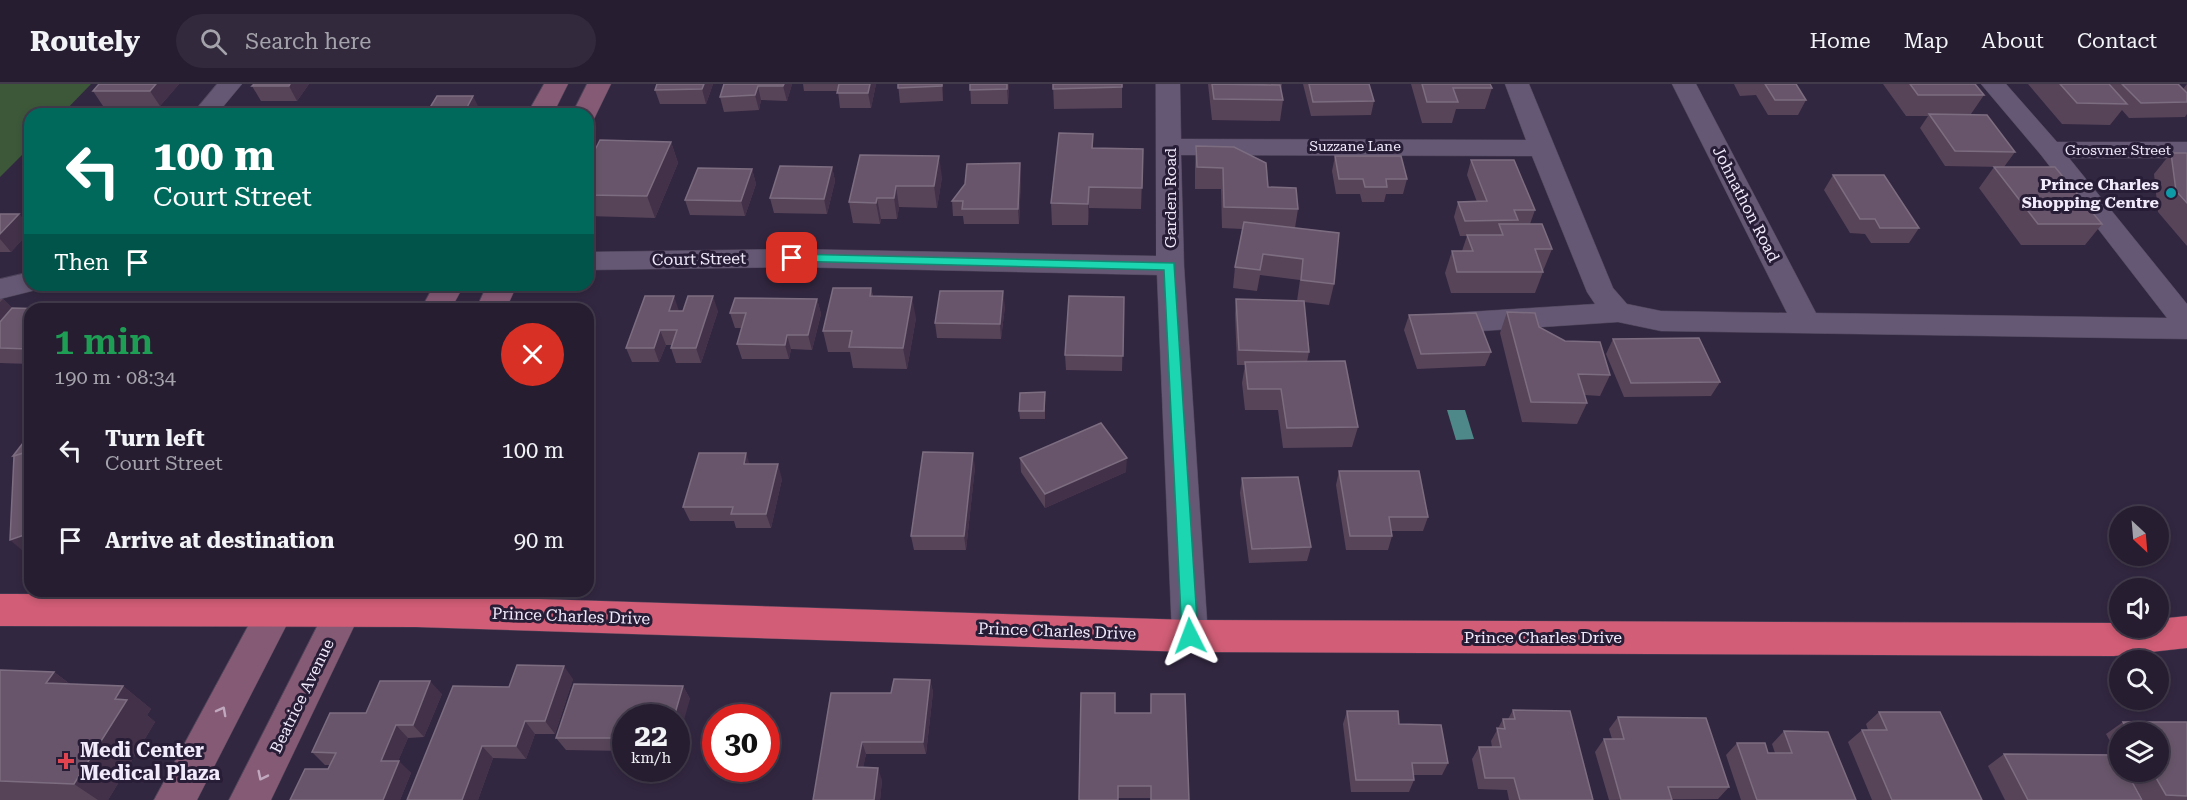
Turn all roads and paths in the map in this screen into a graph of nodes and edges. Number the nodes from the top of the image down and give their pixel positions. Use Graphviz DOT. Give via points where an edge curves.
graph roads {
  1 [pos="230,84"];
  2 [pos="556,84"];
  3 [pos="599,84"];
  4 [pos="1168,84"];
  5 [pos="1517,84"];
  6 [pos="1684,84"];
  7 [pos="1993,84"];
  8 [pos="209,108"];
  9 [pos="543,108"];
  10 [pos="588,108"];
  11 [pos="1170,147"];
  12 [pos="1540,148"];
  13 [pos="2050,150"];
  14 [pos="2187,150"];
  15 [pos="594,261"];
  16 [pos="1170,266"];
  17 [pos="24,283"];
  18 [pos="0,289"];
  19 [pos="1618,312"];
  20 [pos="1807,324"];
  21 [pos="2187,324"];
  22 [pos="1410,326"];
  23 [pos="2187,329"];
  24 [pos="281,601"];
  25 [pos="348,601"];
  26 [pos="0,610"];
  27 [pos="2187,632"];
  28 [pos="1190,636"];
  29 [pos="2114,640"];
  30 [pos="2187,652"];
  31 [pos="175,800"];
  32 [pos="250,800"];
  1 -- 8 [label="street"];
  2 -- 9 [label="street"];
  3 -- 10 [label="street"];
  4 -- 11 [label="street, Garden Road"];
  5 -- 12 [label="street"];
  6 -- 20 [label="street, Johnathon Road"];
  7 -- 13 [label="street"];
  11 -- 12 [label="street, Suzzane Lane"];
  11 -- 16 [label="street, Garden Road"];
  12 -- 19 [label="street" via="1601,292"];
  13 -- 14 [label="street, Grosvner Street"];
  13 -- 21 [label="street"];
  15 -- 16 [label="street, Court Street" via="792,258"];
  16 -- 28 [label="street, Garden Road"];
  17 -- 18 [label="street"];
  19 -- 20 [label="street" via="1661,321"];
  19 -- 22 [label="street"];
  20 -- 23 [label="street"];
  24 -- 25 [label="highway, Prince Charles Drive"];
  24 -- 26 [label="highway, Prince Charles Drive"];
  31 -- 24 [label="street, one-way"];
  25 -- 28 [label="highway, Prince Charles Drive" via="428,611"];
  25 -- 32 [label="street, Beatrice Avenue, one-way"];
  27 -- 29 [label="highway, Prince Charles Drive"];
  28 -- 29 [label="highway, Prince Charles Drive"];
  29 -- 30 [label="highway, Prince Charles Drive"];
}
